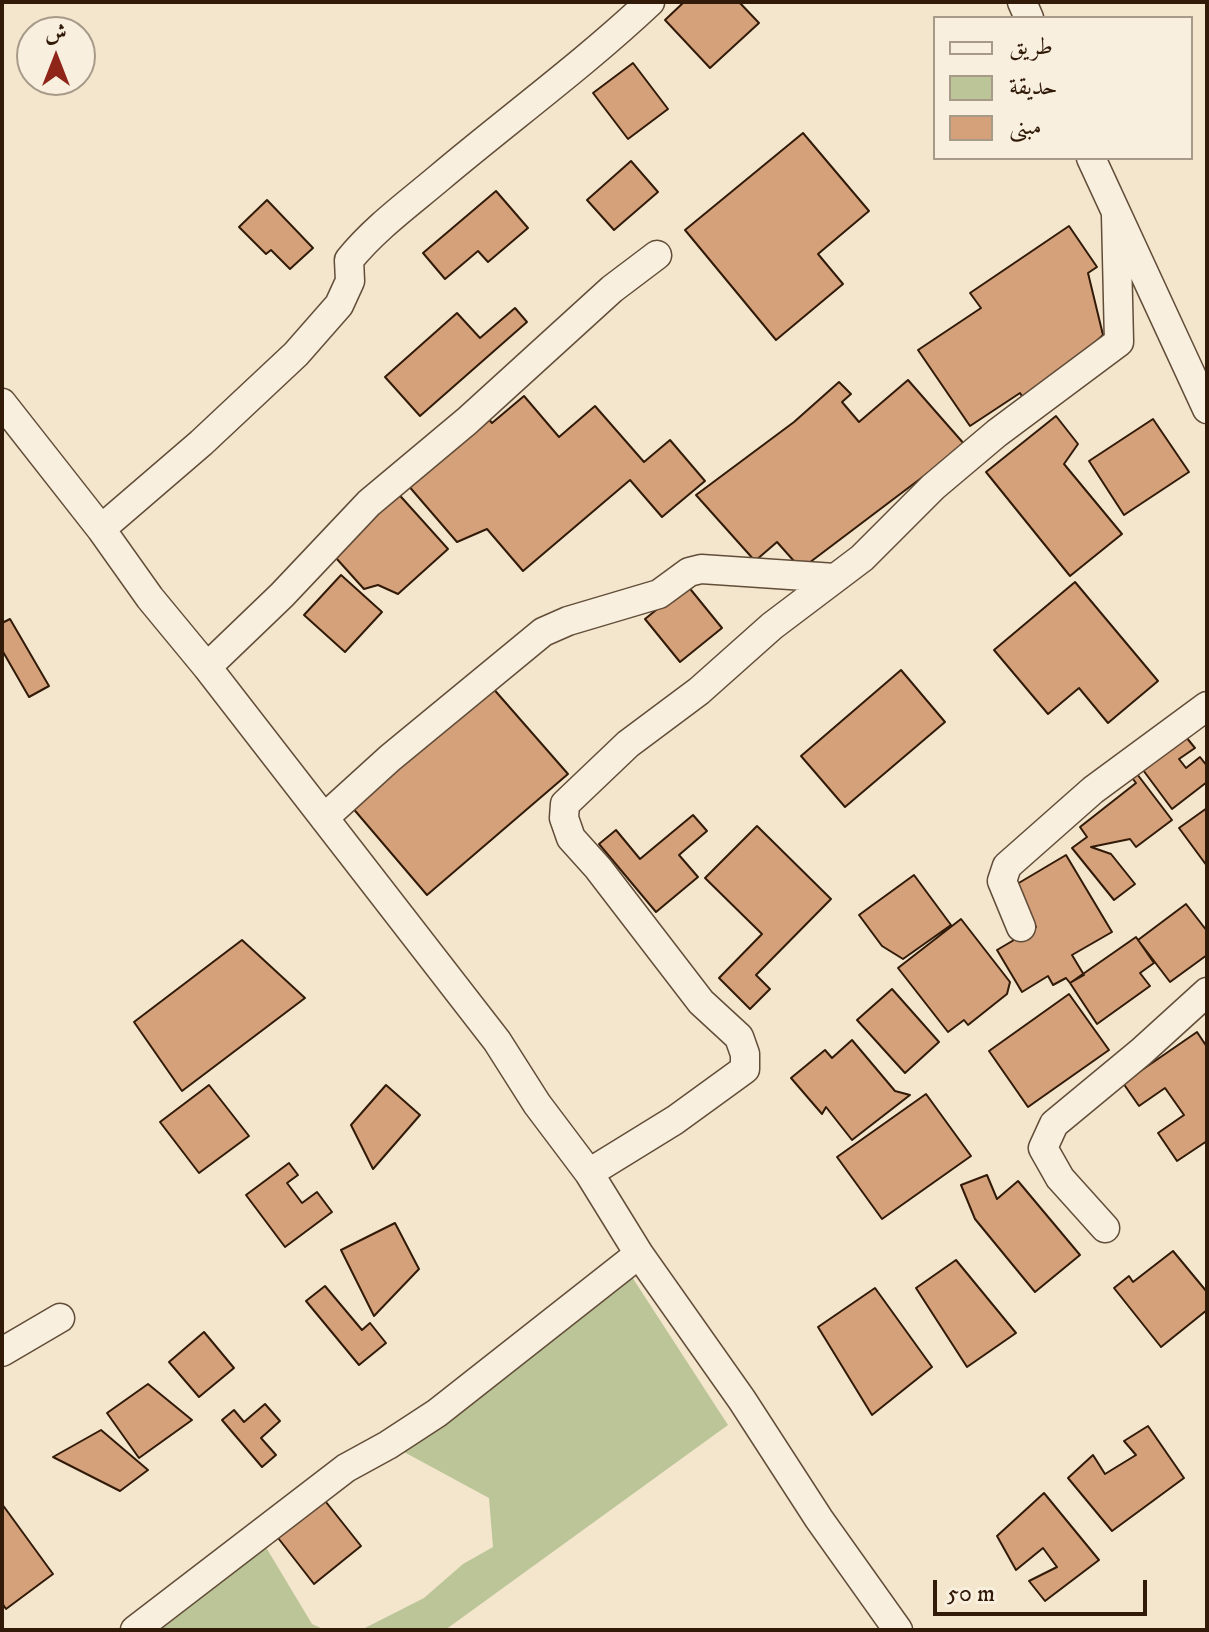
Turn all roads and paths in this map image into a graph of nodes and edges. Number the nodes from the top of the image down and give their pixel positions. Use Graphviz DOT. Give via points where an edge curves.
graph roads {
  1 [pos="650,2"];
  2 [pos="1092,160"];
  3 [pos="1116,215"];
  4 [pos="657,255"];
  5 [pos="2,403"];
  6 [pos="1207,409"];
  7 [pos="101,529"];
  8 [pos="835,578"];
  9 [pos="207,667"];
  10 [pos="1207,706"];
  11 [pos="324,818"];
  12 [pos="1021,927"];
  13 [pos="1207,992"];
  14 [pos="589,1173"];
  15 [pos="1105,1228"];
  16 [pos="639,1254"];
  17 [pos="60,1318"];
  18 [pos="2,1352"];
  19 [pos="135,1630"];
  20 [pos="898,1630"];
  1 -- 7 [label="street" via="604,46 371,234 349,260 350,281 339,305 296,354"];
  2 -- 3 [label="street"];
  3 -- 6 [label="street"];
  3 -- 8 [label="street" via="1119,342 976,451"];
  4 -- 9 [label="street" via="369,503"];
  5 -- 7 [label="street"];
  7 -- 9 [label="street"];
  8 -- 11 [label="street" via="701,569 659,594 543,632"];
  8 -- 14 [label="street" via="628,744 565,804 571,838 701,1002 739,1037 745,1054 745,1069"];
  9 -- 11 [label="street"];
  10 -- 12 [label="street" via="1093,790 1007,866 1002,881"];
  11 -- 14 [label="street" via="497,1041"];
  13 -- 15 [label="street" via="1054,1124 1043,1148 1060,1178"];
  14 -- 16 [label="street"];
  16 -- 19 [label="street" via="437,1413 346,1468"];
  16 -- 20 [label="street"];
  17 -- 18 [label="street"];
}
